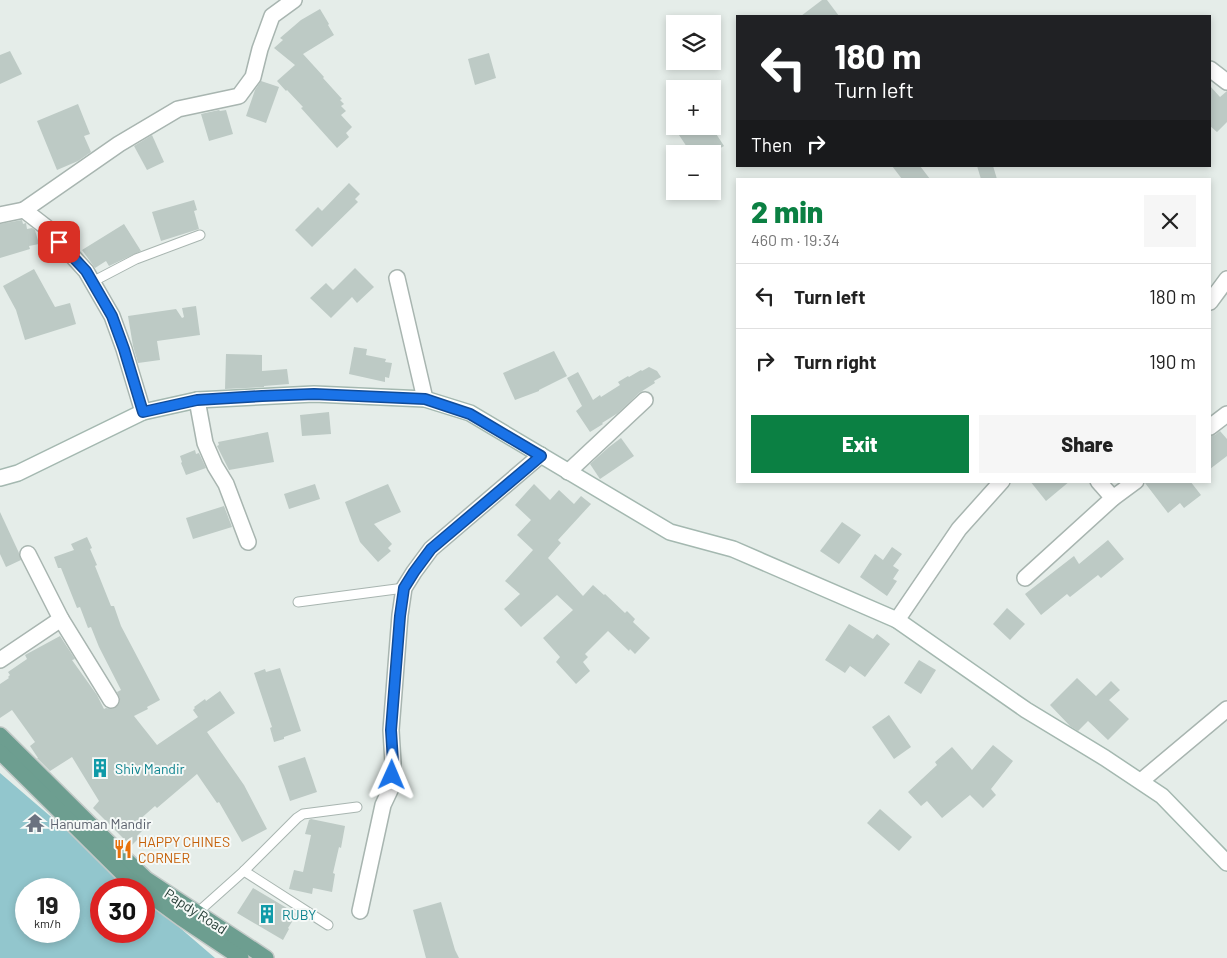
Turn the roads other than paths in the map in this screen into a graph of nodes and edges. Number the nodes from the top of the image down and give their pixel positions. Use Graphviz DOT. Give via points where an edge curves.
graph roads {
  1 [pos="294,0"];
  2 [pos="1211,70"];
  3 [pos="1227,82"];
  4 [pos="24,210"];
  5 [pos="0,215"];
  6 [pos="200,235"];
  7 [pos="397,278"];
  8 [pos="1227,279"];
  9 [pos="92,282"];
  10 [pos="1211,301"];
  11 [pos="425,399"];
  12 [pos="197,400"];
  13 [pos="644,400"];
  14 [pos="143,412"];
  15 [pos="1227,414"];
  16 [pos="1211,426"];
  17 [pos="541,456"];
  18 [pos="568,472"];
  19 [pos="0,478"];
  20 [pos="1000,483"];
  21 [pos="1100,483"];
  22 [pos="1133,483"];
  23 [pos="1113,498"];
  24 [pos="248,542"];
  25 [pos="28,554"];
  26 [pos="1025,578"];
  27 [pos="404,588"];
  28 [pos="298,602"];
  29 [pos="61,619"];
  30 [pos="897,620"];
  31 [pos="0,660"];
  32 [pos="110,700"];
  33 [pos="1227,708"];
  34 [pos="0,735"];
  35 [pos="0,752"];
  36 [pos="1140,782"];
  37 [pos="357,806"];
  38 [pos="1227,863"];
  39 [pos="244,871"];
  40 [pos="127,878"];
  41 [pos="155,899"];
  42 [pos="360,911"];
  43 [pos="197,913"];
  44 [pos="328,925"];
  45 [pos="241,958"];
  46 [pos="266,958"];
  1 -- 4 [label="street" via="272,16 253,78 239,96 178,109 119,144"];
  2 -- 3 [label="street"];
  4 -- 5 [label="street"];
  4 -- 9 [label="street" via="46,227"];
  6 -- 9 [label="lane" via="136,259"];
  7 -- 11 [label="street"];
  8 -- 10 [label="street"];
  9 -- 14 [label="street" via="112,316"];
  11 -- 12 [label="street" via="314,394"];
  11 -- 17 [label="street" via="470,414"];
  12 -- 14 [label="street"];
  12 -- 24 [label="street" via="205,443 235,504"];
  13 -- 18 [label="street"];
  14 -- 19 [label="street" via="18,473"];
  15 -- 16 [label="street"];
  17 -- 18 [label="street"];
  17 -- 27 [label="street" via="431,549"];
  18 -- 30 [label="street" via="670,532 733,549"];
  20 -- 30 [label="street" via="959,529"];
  21 -- 23 [label="street"];
  22 -- 23 [label="street"];
  23 -- 26 [label="street"];
  25 -- 29 [label="street"];
  27 -- 28 [label="lane"];
  27 -- 42 [label="street" via="391,730 393,762 390,788 382,805"];
  29 -- 31 [label="street"];
  29 -- 32 [label="street"];
  30 -- 36 [label="street" via="1026,710"];
  33 -- 36 [label="street"];
  34 -- 43 [label="main road, Papdy Road" via="146,879"];
  35 -- 40 [label="main road"];
  36 -- 38 [label="street" via="1162,796"];
  37 -- 39 [label="lane" via="303,814"];
  39 -- 43 [label="lane"];
  39 -- 44 [label="lane"];
  41 -- 45 [label="main road"];
  43 -- 46 [label="main road, Papdy Road"];
}
